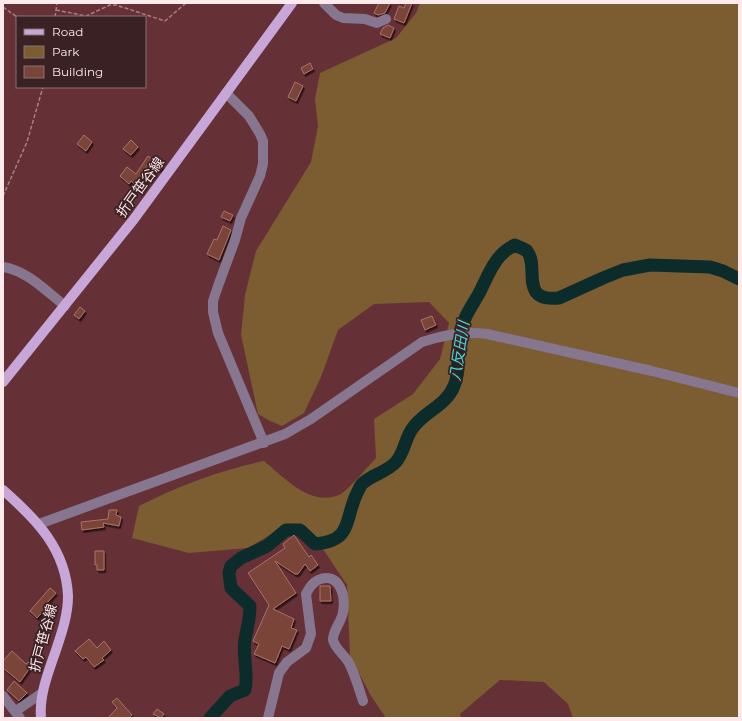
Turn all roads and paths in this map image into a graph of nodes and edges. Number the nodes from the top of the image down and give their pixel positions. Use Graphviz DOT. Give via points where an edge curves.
graph roads {
  1 [pos="57,3"];
  2 [pos="186,3"];
  3 [pos="292,3"];
  4 [pos="324,3"];
  5 [pos="3,7"];
  6 [pos="56,10"];
  7 [pos="16,16"];
  8 [pos="55,16"];
  9 [pos="386,19"];
  10 [pos="43,88"];
  11 [pos="226,93"];
  12 [pos="3,196"];
  13 [pos="3,267"];
  14 [pos="65,306"];
  15 [pos="3,382"];
  16 [pos="739,393"];
  17 [pos="264,443"];
  18 [pos="3,490"];
  19 [pos="39,524"];
  20 [pos="42,693"];
  21 [pos="3,696"];
  22 [pos="363,701"];
  23 [pos="18,715"];
  24 [pos="41,718"];
  25 [pos="268,718"];
  1 -- 6 [label="path"];
  2 -- 6 [label="path" via="165,21 116,4 86,16"];
  3 -- 11 [label="main road, 折戸笹谷線"];
  4 -- 9 [label="street" via="336,15 346,19 365,19 376,23"];
  5 -- 7 [label="path"];
  6 -- 8 [label="path"];
  10 -- 12 [label="path" via="27,142"];
  11 -- 14 [label="main road, 折戸笹谷線" via="134,219"];
  11 -- 17 [label="street" via="249,116 260,134 263,141 263,164 216,290 213,312 218,333"];
  13 -- 14 [label="street" via="24,273"];
  14 -- 15 [label="main road, 折戸笹谷線"];
  16 -- 17 [label="street" via="652,370 474,332 422,342 311,419"];
  17 -- 19 [label="street"];
  18 -- 19 [label="main road, 折戸笹谷線"];
  19 -- 20 [label="main road, 折戸笹谷線" via="61,562 68,597 64,624"];
  20 -- 23 [label="street"];
  20 -- 24 [label="main road, 折戸笹谷線"];
  21 -- 23 [label="street"];
  22 -- 25 [label="street" via="349,662 335,645 333,638 343,613 344,598 336,580 330,577 316,581 306,594 311,634 306,648 287,662 279,673"];
}
